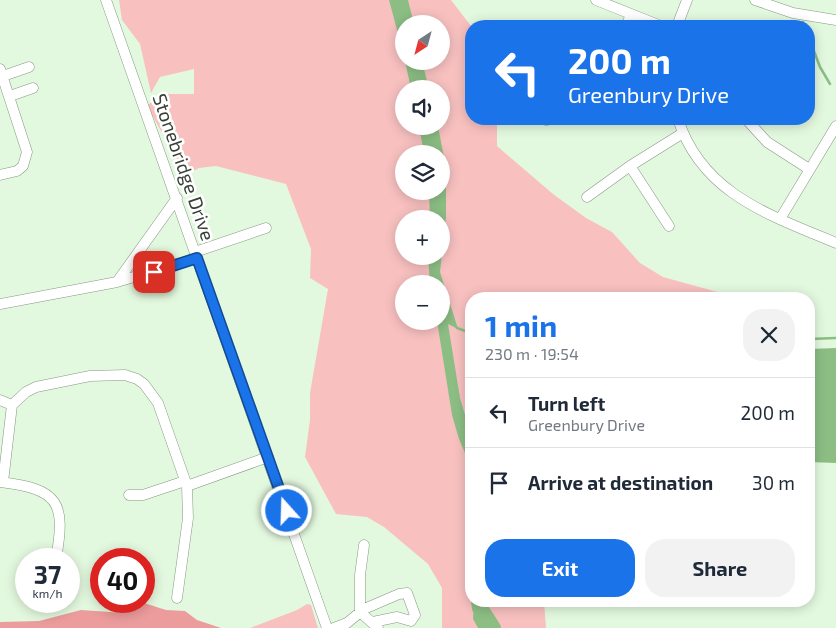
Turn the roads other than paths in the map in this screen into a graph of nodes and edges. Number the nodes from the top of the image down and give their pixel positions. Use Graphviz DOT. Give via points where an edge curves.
graph roads {
  1 [pos="106,0"];
  2 [pos="596,0"];
  3 [pos="687,0"];
  4 [pos="755,0"];
  5 [pos="632,14"];
  6 [pos="629,20"];
  7 [pos="646,20"];
  8 [pos="679,20"];
  9 [pos="836,20"];
  10 [pos="29,67"];
  11 [pos="1,73"];
  12 [pos="33,88"];
  13 [pos="10,96"];
  14 [pos="680,125"];
  15 [pos="751,125"];
  16 [pos="836,126"];
  17 [pos="683,133"];
  18 [pos="630,166"];
  19 [pos="809,169"];
  20 [pos="0,175"];
  21 [pos="587,197"];
  22 [pos="177,198"];
  23 [pos="780,219"];
  24 [pos="669,226"];
  25 [pos="266,228"];
  26 [pos="836,244"];
  27 [pos="196,255"];
  28 [pos="116,282"];
  29 [pos="0,304"];
  30 [pos="0,400"];
  31 [pos="12,405"];
  32 [pos="268,457"];
  33 [pos="1,482"];
  34 [pos="186,483"];
  35 [pos="129,495"];
  36 [pos="364,544"];
  37 [pos="58,548"];
  38 [pos="177,598"];
  39 [pos="360,612"];
  40 [pos="376,625"];
  41 [pos="327,628"];
  42 [pos="334,628"];
  1 -- 22 [label="street, Stonebridge Drive"];
  2 -- 5 [label="street"];
  3 -- 8 [label="street"];
  4 -- 9 [label="street" via="793,13"];
  5 -- 6 [label="street"];
  5 -- 7 [label="street"];
  10 -- 11 [label="street"];
  11 -- 13 [label="street"];
  12 -- 13 [label="street"];
  13 -- 20 [label="street" via="27,152 23,166"];
  14 -- 17 [label="street"];
  15 -- 19 [label="street" via="767,142"];
  16 -- 19 [label="street"];
  17 -- 18 [label="street"];
  17 -- 23 [label="street" via="702,164 726,189 740,200"];
  18 -- 21 [label="street"];
  18 -- 24 [label="street"];
  19 -- 23 [label="street"];
  22 -- 27 [label="street, Stonebridge Drive"];
  22 -- 28 [label="street"];
  23 -- 26 [label="street"];
  25 -- 27 [label="street"];
  27 -- 28 [label="street" via="154,272"];
  27 -- 32 [label="street, Stonebridge Drive"];
  28 -- 29 [label="street"];
  30 -- 31 [label="street"];
  31 -- 33 [label="street"];
  31 -- 34 [label="street" via="26,392 64,380 110,374 137,379 158,403"];
  32 -- 34 [label="street"];
  32 -- 41 [label="street, Stonebridge Drive"];
  33 -- 37 [label="street" via="40,490 56,505 62,520"];
  34 -- 35 [label="street" via="148,494"];
  34 -- 38 [label="street" via="188,518"];
  36 -- 39 [label="street"];
  39 -- 40 [label="street"];
  39 -- 40 [label="street" via="399,594 407,594 415,615 411,621 397,617"];
  39 -- 42 [label="street" via="348,623"];
}
